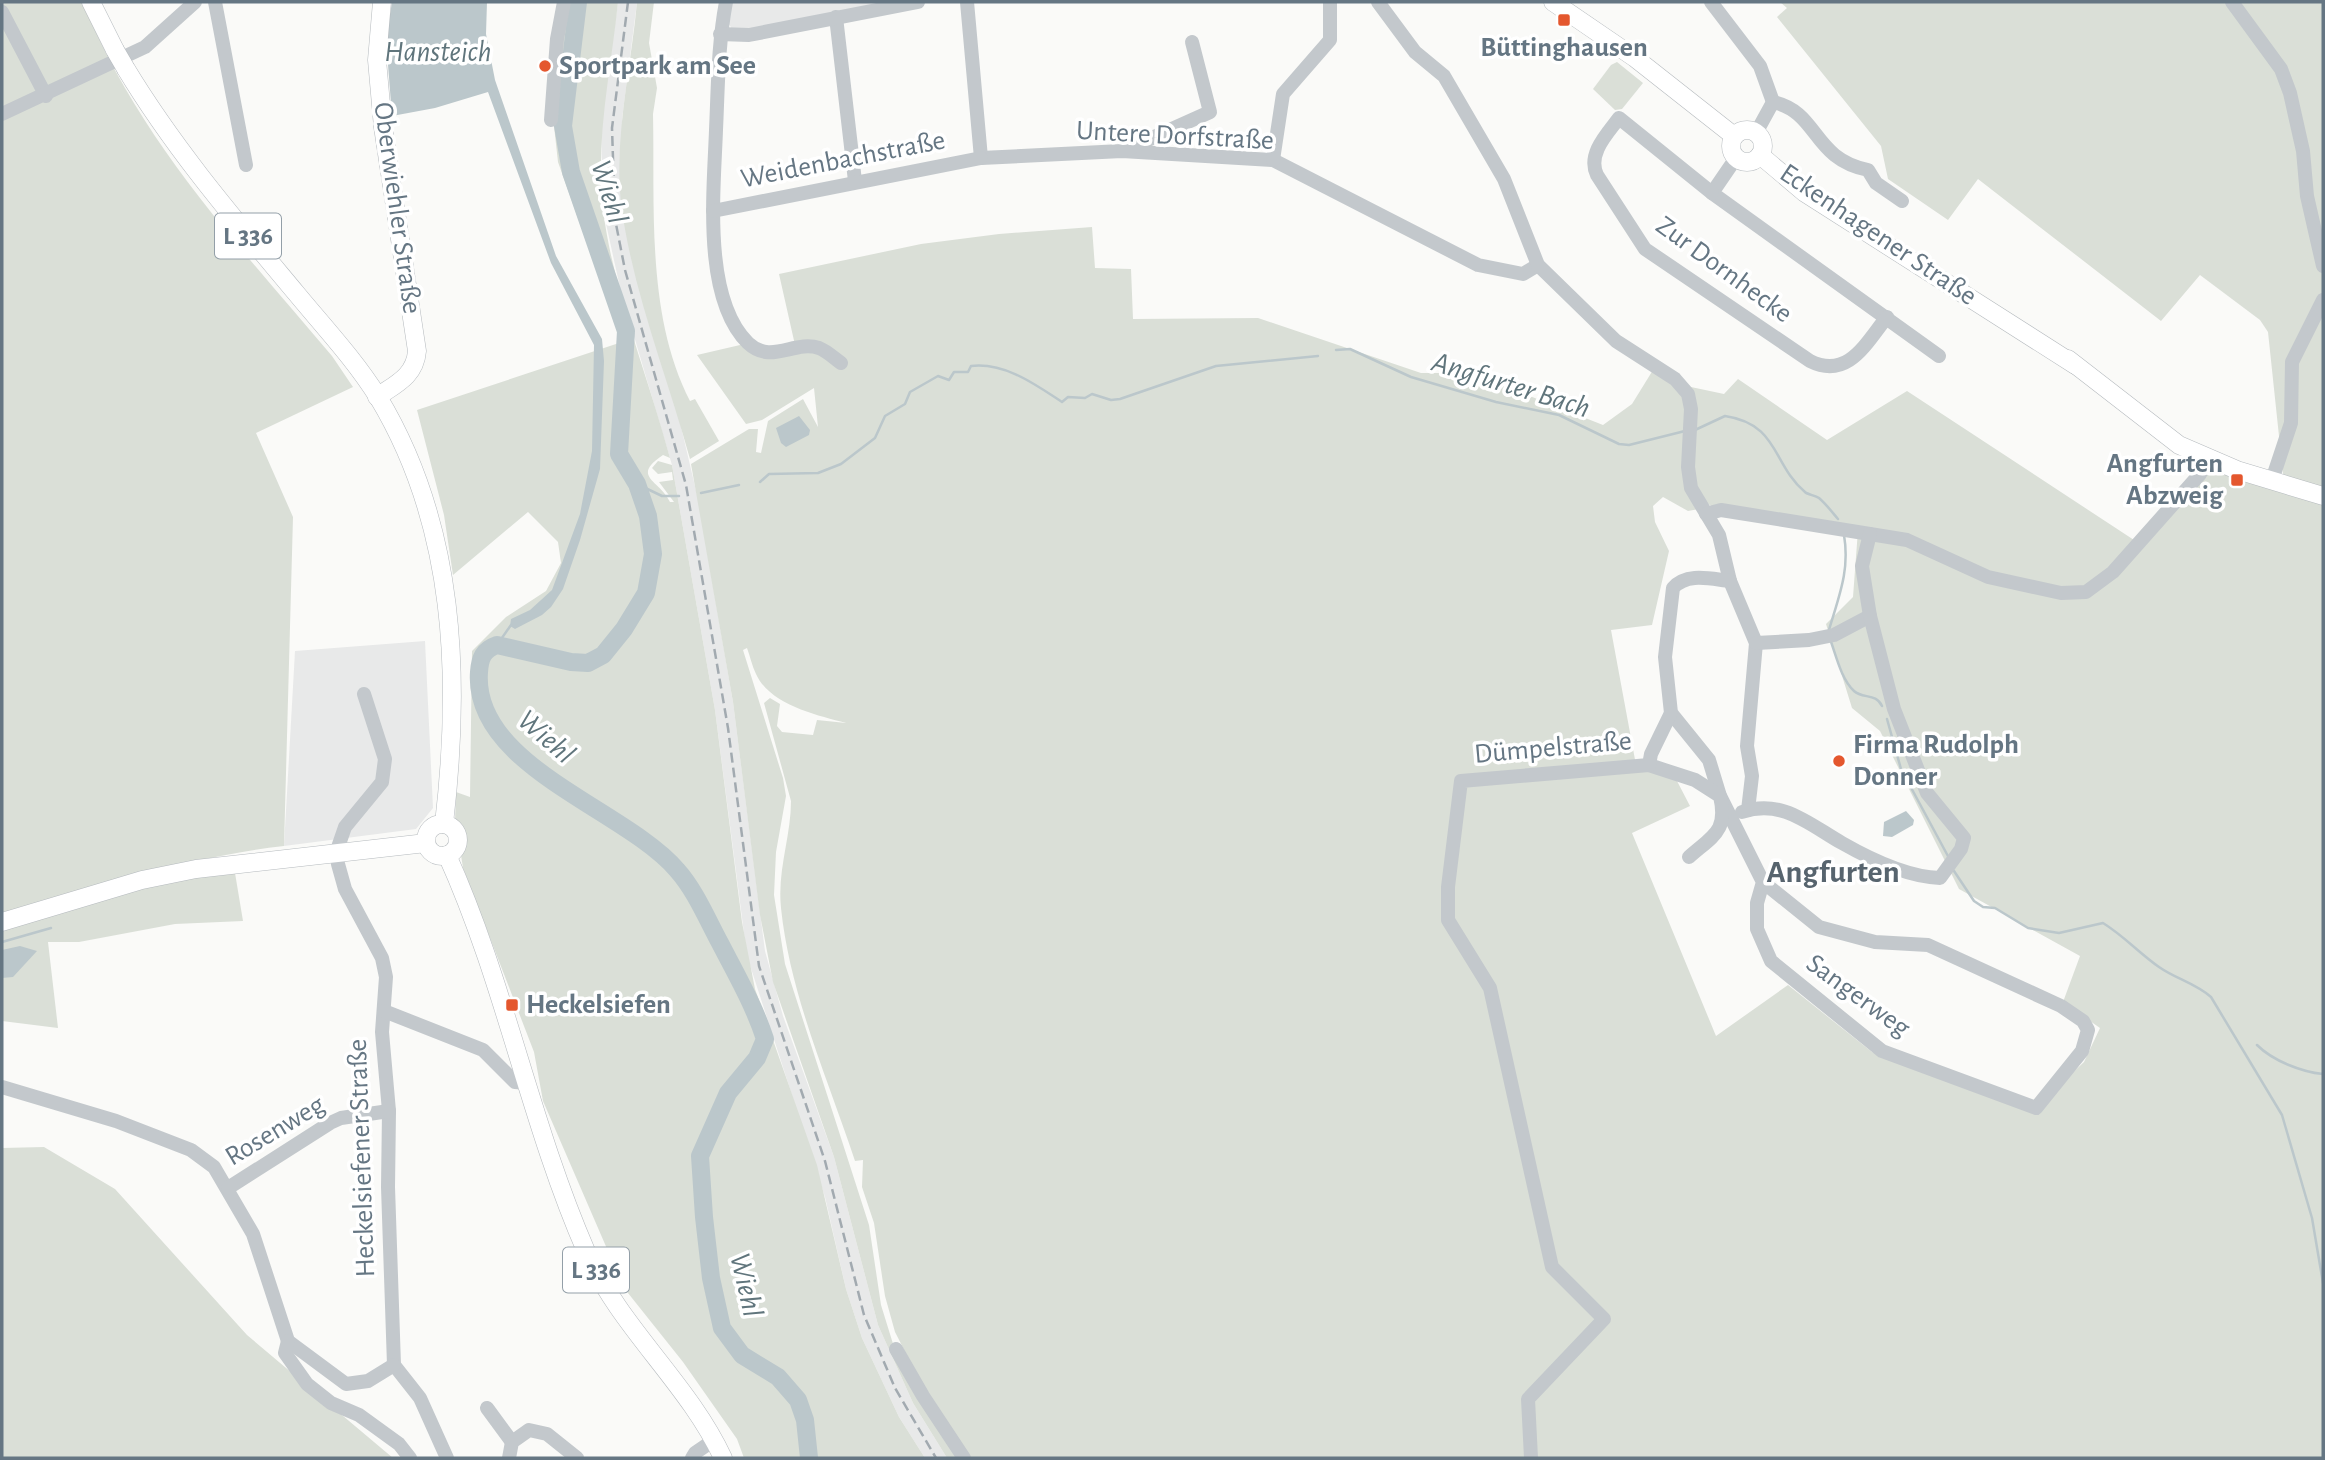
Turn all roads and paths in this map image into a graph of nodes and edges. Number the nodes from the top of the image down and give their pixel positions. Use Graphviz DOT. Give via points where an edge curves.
graph roads {
  1 [pos="91,2"];
  2 [pos="195,2"];
  3 [pos="215,2"];
  4 [pos="382,2"];
  5 [pos="564,2"];
  6 [pos="726,2"];
  7 [pos="918,2"];
  8 [pos="967,2"];
  9 [pos="1330,2"];
  10 [pos="1378,2"];
  11 [pos="1553,2"];
  12 [pos="1711,2"];
  13 [pos="2232,2"];
  14 [pos="2,12"];
  15 [pos="836,17"];
  16 [pos="720,34"];
  17 [pos="1192,42"];
  18 [pos="46,96"];
  19 [pos="1773,102"];
  20 [pos="2,114"];
  21 [pos="551,120"];
  22 [pos="1756,133"];
  23 [pos="1734,136"];
  24 [pos="1122,151"];
  25 [pos="1760,155"];
  26 [pos="981,158"];
  27 [pos="1736,158"];
  28 [pos="1273,160"];
  29 [pos="246,165"];
  30 [pos="855,181"];
  31 [pos="1712,194"];
  32 [pos="1902,201"];
  33 [pos="713,211"];
  34 [pos="1538,265"];
  35 [pos="2323,266"];
  36 [pos="2323,300"];
  37 [pos="1887,317"];
  38 [pos="1938,356"];
  39 [pos="841,363"];
  40 [pos="377,397"];
  41 [pos="2208,459"];
  42 [pos="2272,480"];
  43 [pos="2323,496"];
  44 [pos="1706,514"];
  45 [pos="1870,534"];
  46 [pos="1730,581"];
  47 [pos="1870,617"];
  48 [pos="1756,643"];
  49 [pos="364,694"];
  50 [pos="1671,713"];
  51 [pos="1649,765"];
  52 [pos="1720,796"];
  53 [pos="1748,810"];
  54 [pos="1731,816"];
  55 [pos="444,824"];
  56 [pos="426,843"];
  57 [pos="337,853"];
  58 [pos="447,856"];
  59 [pos="1689,856"];
  60 [pos="1763,882"];
  61 [pos="2,922"];
  62 [pos="384,1011"];
  63 [pos="527,1083"];
  64 [pos="2,1087"];
  65 [pos="389,1111"];
  66 [pos="228,1188"];
  67 [pos="288,1341"];
  68 [pos="896,1349"];
  69 [pos="394,1365"];
  70 [pos="486,1408"];
  71 [pos="714,1440"];
  72 [pos="512,1442"];
  73 [pos="410,1458"];
  74 [pos="447,1458"];
  75 [pos="509,1458"];
  76 [pos="577,1458"];
  77 [pos="692,1458"];
  78 [pos="723,1458"];
  79 [pos="964,1458"];
  80 [pos="1531,1458"];
  1 -- 40 [label="main road, L 336, bridge" via="126,69 179,152"];
  2 -- 18 [label="street" via="145,47"];
  3 -- 29 [label="street"];
  4 -- 40 [label="main road, Oberwiehler Straße" via="377,60 382,114 417,351 415,367 408,376"];
  5 -- 21 [label="street"];
  6 -- 16 [label="street"];
  7 -- 15 [label="street"];
  8 -- 26 [label="street"];
  9 -- 28 [label="street" via="1330,40 1283,94"];
  10 -- 34 [label="street" via="1415,52 1444,76 1504,179"];
  11 -- 23 [label="main road" via="1635,58"];
  12 -- 19 [label="street" via="1760,66"];
  13 -- 35 [label="street" via="2281,69 2290,93"];
  14 -- 18 [label="street"];
  15 -- 16 [label="street" via="749,35"];
  15 -- 30 [label="street"];
  16 -- 33 [label="street"];
  17 -- 24 [label="street" via="1210,112"];
  18 -- 20 [label="street"];
  19 -- 22 [label="street"];
  19 -- 32 [label="street" via="1790,106 1834,157 1868,170 1876,183"];
  22 -- 23 [label="main road" via="1743,130"];
  22 -- 25 [label="main road" via="1763,143"];
  23 -- 27 [label="main road" via="1731,149"];
  24 -- 26 [label="street, Untere Dorfstraße"];
  24 -- 28 [label="street, Untere Dorfstraße"];
  25 -- 27 [label="main road" via="1749,162"];
  25 -- 41 [label="main road, Eckenhagener Straße" via="1804,193 1998,314 2037,331 2179,445"];
  26 -- 30 [label="street, Weidenbachstraße"];
  27 -- 31 [label="street, Zur Dornhecke"];
  28 -- 34 [label="street, Untere Dorfstraße" via="1478,265 1523,274"];
  30 -- 33 [label="street, Weidenbachstraße"];
  31 -- 37 [label="street, Zur Dornhecke"];
  31 -- 37 [label="street, Zur Dornhecke" via="1619,118 1596,153 1597,175 1645,248 1810,361 1834,367 1851,361"];
  33 -- 39 [label="street" via="722,290 747,342 771,354 810,346"];
  34 -- 44 [label="street" via="1616,341 1675,379 1688,394 1691,488"];
  36 -- 42 [label="street" via="2292,362 2291,423"];
  37 -- 38 [label="street, Zur Dornhecke"];
  40 -- 55 [label="main road, L 336" via="426,498 447,590 451,723"];
  41 -- 42 [label="main road, Eckenhagener Straße"];
  41 -- 45 [label="street" via="2200,474 2113,572 2086,592 2061,593 1988,577 1907,540"];
  42 -- 43 [label="main road, Eckenhagener Straße"];
  44 -- 45 [label="street" via="1721,510"];
  44 -- 46 [label="street" via="1719,535"];
  45 -- 47 [label="street" via="1862,566"];
  46 -- 48 [label="street"];
  46 -- 50 [label="street" via="1692,578 1673,588 1665,657"];
  47 -- 48 [label="street" via="1829,636"];
  47 -- 53 [label="street" via="1895,709 1927,793 1964,838 1961,849 1940,878 1922,877 1844,845 1784,809"];
  48 -- 53 [label="street" via="1747,746 1752,776"];
  49 -- 57 [label="street" via="385,759 382,782 345,827"];
  50 -- 51 [label="street, Dümpelstraße"];
  50 -- 52 [label="street" via="1709,760"];
  51 -- 52 [label="street, Dümpelstraße" via="1695,780"];
  51 -- 80 [label="street, Dümpelstraße" via="1461,780 1448,920 1490,988 1552,1267 1604,1319 1528,1399"];
  52 -- 54 [label="street"];
  52 -- 59 [label="street" via="1724,819"];
  53 -- 54 [label="street"];
  54 -- 60 [label="street"];
  55 -- 56 [label="main road" via="430,829"];
  55 -- 58 [label="main road" via="454,829 458,839 456,849"];
  56 -- 57 [label="main road"];
  56 -- 58 [label="main road" via="432,853"];
  57 -- 61 [label="main road" via="169,874"];
  57 -- 62 [label="street, Heckelsiefener Straße" via="340,877 382,958"];
  58 -- 63 [label="main road, L 336" via="469,907"];
  60 -- 60 [label="street, Sangerweg" via="1756,929 1771,961 1882,1051 2036,1108 2082,1051 2088,1030 2084,1021 2061,1006 1928,945 1875,942 1819,927"];
  62 -- 63 [label="street" via="482,1049 515,1082"];
  62 -- 65 [label="street, Heckelsiefener Straße"];
  63 -- 71 [label="main road, L 336" via="594,1267 627,1322"];
  64 -- 66 [label="street" via="116,1121 191,1150 214,1167"];
  65 -- 66 [label="street, Rosenweg" via="330,1123"];
  65 -- 69 [label="street, Heckelsiefener Straße"];
  66 -- 67 [label="street" via="253,1234"];
  67 -- 69 [label="street" via="346,1384 368,1381"];
  67 -- 73 [label="street" via="285,1353 307,1384 400,1444"];
  68 -- 79 [label="street"];
  69 -- 74 [label="street" via="420,1398"];
  70 -- 72 [label="street"];
  71 -- 77 [label="street"];
  71 -- 78 [label="main road, L 336"];
  72 -- 75 [label="street"];
  72 -- 76 [label="street" via="529,1430 547,1434"];
}
